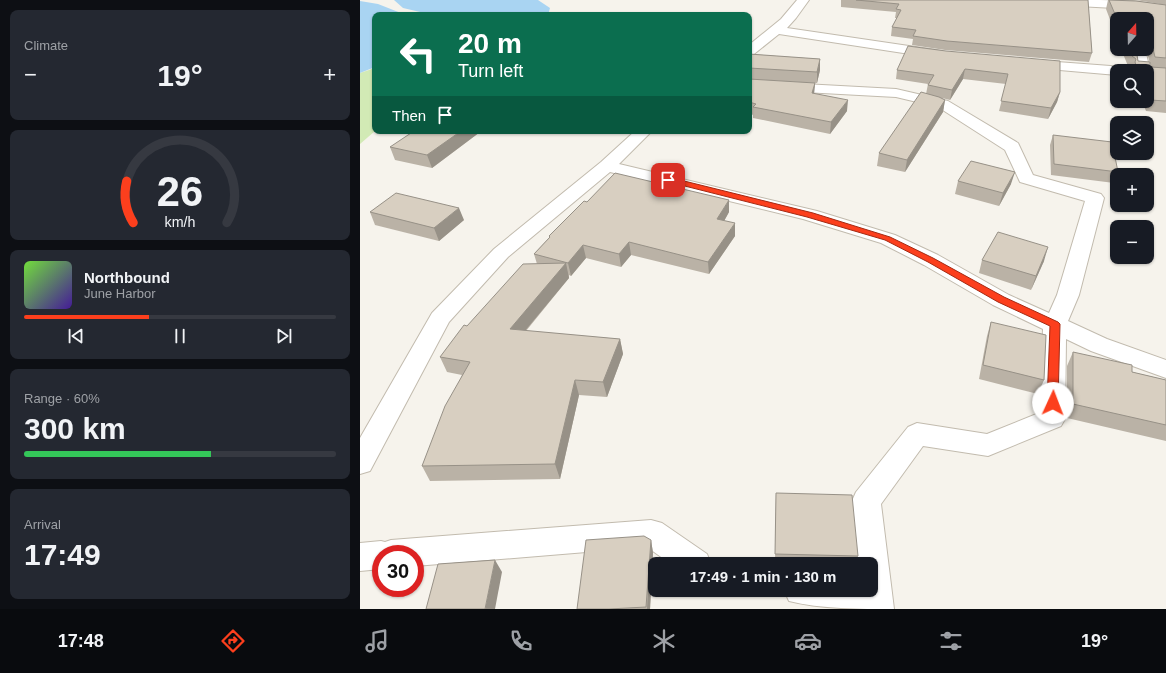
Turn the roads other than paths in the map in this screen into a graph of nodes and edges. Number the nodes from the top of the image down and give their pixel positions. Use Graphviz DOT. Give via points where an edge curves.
graph roads {
  1 [pos="803,0"];
  2 [pos="1022,0"];
  3 [pos="1133,5"];
  4 [pos="1166,10"];
  5 [pos="1134,12"];
  6 [pos="777,30"];
  7 [pos="752,49"];
  8 [pos="945,55"];
  9 [pos="1016,62"];
  10 [pos="1110,70"];
  11 [pos="752,85"];
  12 [pos="641,134"];
  13 [pos="607,166"];
  14 [pos="1055,324"];
  15 [pos="1166,369"];
  16 [pos="360,463"];
  17 [pos="424,551"];
  18 [pos="372,555"];
  19 [pos="360,556"];
  20 [pos="686,557"];
  21 [pos="849,597"];
  22 [pos="878,601"];
  1 -- 6 [label="street" via="794,15"];
  2 -- 3 [label="street"];
  3 -- 4 [label="street"];
  3 -- 5 [label="street"];
  6 -- 7 [label="street"];
  6 -- 8 [label="street"];
  9 -- 10 [label="street"];
  11 -- 14 [label="street" via="896,93 943,104 1012,147 1026,178 1096,198 1068,294"];
  12 -- 13 [label="street"];
  13 -- 14 [label="street" via="810,215 888,239 1001,300"];
  13 -- 16 [label="street" via="501,253 440,318"];
  14 -- 15 [label="street" via="1099,345"];
  14 -- 22 [label="street" via="1052,419 988,445 917,434 866,501"];
  17 -- 20 [label="street" via="651,533"];
  18 -- 19 [label="street"];
  21 -- 22 [label="street"];
}
